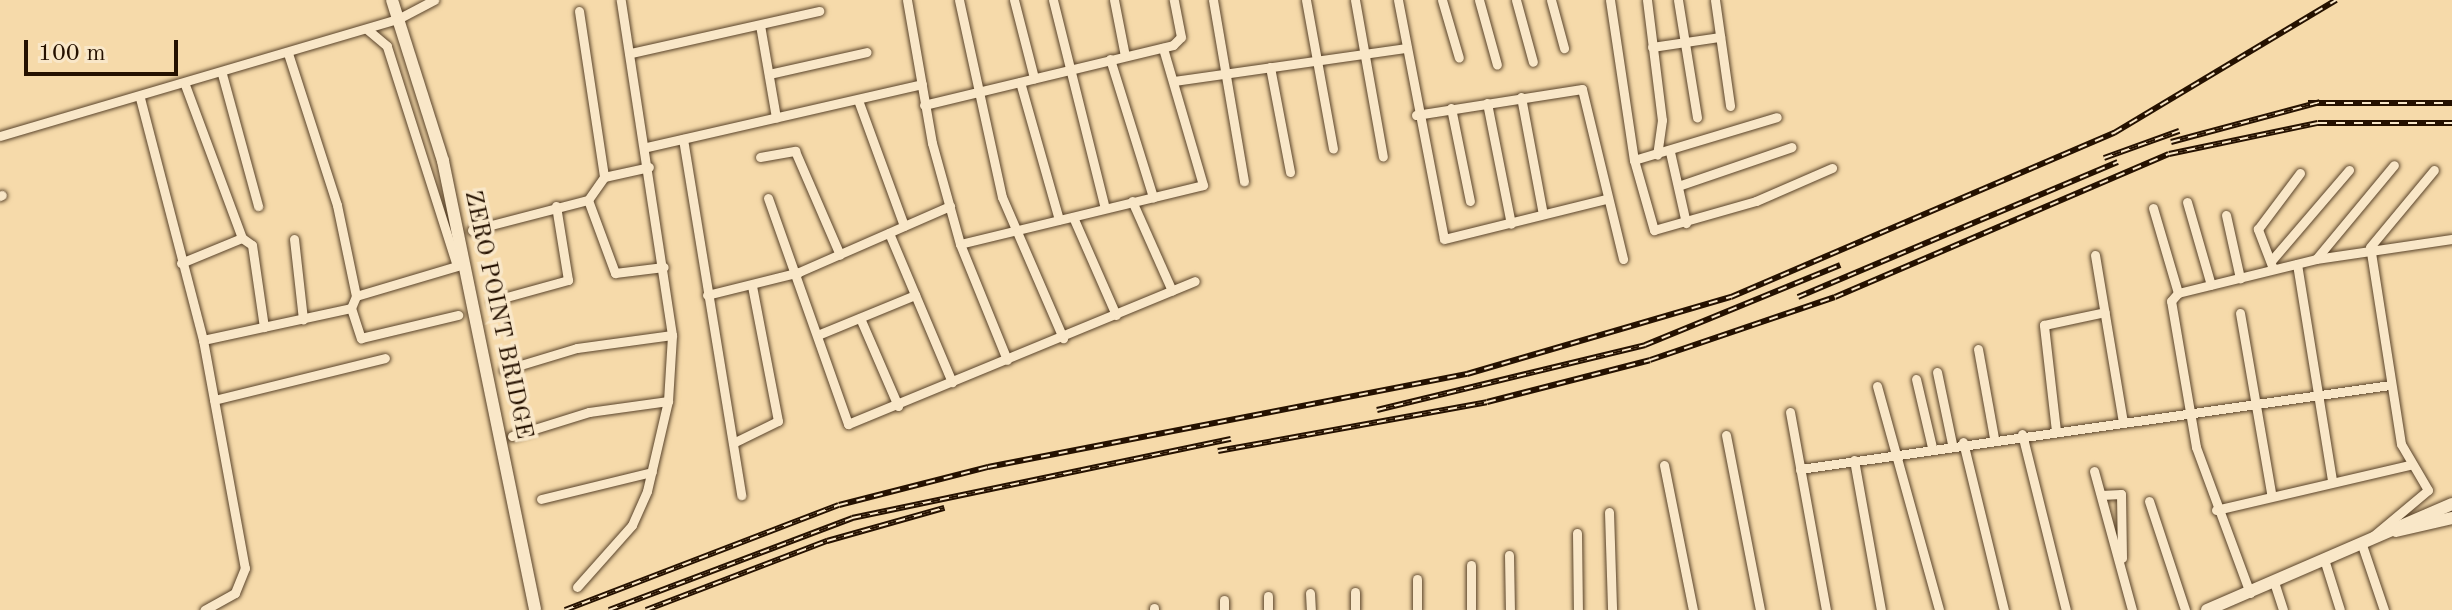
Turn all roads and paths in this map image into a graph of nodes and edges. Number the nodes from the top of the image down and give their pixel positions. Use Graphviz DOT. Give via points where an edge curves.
graph roads {
  1 [pos="392,0"];
  2 [pos="434,0"];
  3 [pos="621,0"];
  4 [pos="907,0"];
  5 [pos="959,0"];
  6 [pos="1014,0"];
  7 [pos="1053,0"];
  8 [pos="1114,0"];
  9 [pos="1174,0"];
  10 [pos="1213,0"];
  11 [pos="1306,0"];
  12 [pos="1355,0"];
  13 [pos="1398,0"];
  14 [pos="1442,0"];
  15 [pos="1479,0"];
  16 [pos="1516,0"];
  17 [pos="1551,0"];
  18 [pos="1610,0"];
  19 [pos="1647,0"];
  20 [pos="1678,0"];
  21 [pos="1715,0"];
  22 [pos="579,11"];
  23 [pos="819,11"];
  24 [pos="398,19"];
  25 [pos="760,25"];
  26 [pos="367,29"];
  27 [pos="1720,37"];
  28 [pos="1686,43"];
  29 [pos="1652,47"];
  30 [pos="1163,48"];
  31 [pos="1407,48"];
  32 [pos="1564,48"];
  33 [pos="867,52"];
  34 [pos="288,53"];
  35 [pos="631,53"];
  36 [pos="1365,53"];
  37 [pos="1125,56"];
  38 [pos="1459,58"];
  39 [pos="1110,59"];
  40 [pos="1315,60"];
  41 [pos="1533,62"];
  42 [pos="1497,65"];
  43 [pos="1270,67"];
  44 [pos="1066,70"];
  45 [pos="1223,73"];
  46 [pos="222,74"];
  47 [pos="769,74"];
  48 [pos="1034,78"];
  49 [pos="1174,81"];
  50 [pos="1020,82"];
  51 [pos="922,84"];
  52 [pos="185,85"];
  53 [pos="976,95"];
  54 [pos="1521,97"];
  55 [pos="140,98"];
  56 [pos="858,100"];
  57 [pos="1487,103"];
  58 [pos="924,105"];
  59 [pos="1730,106"];
  60 [pos="1451,108"];
  61 [pos="1416,115"];
  62 [pos="1697,117"];
  63 [pos="1777,117"];
  64 [pos="776,118"];
  65 [pos="0,136"];
  66 [pos="683,139"];
  67 [pos="647,147"];
  68 [pos="1792,147"];
  69 [pos="1333,149"];
  70 [pos="1670,152"];
  71 [pos="1657,155"];
  72 [pos="760,157"];
  73 [pos="1383,157"];
  74 [pos="1634,160"];
  75 [pos="2394,165"];
  76 [pos="649,167"];
  77 [pos="1832,168"];
  78 [pos="2349,170"];
  79 [pos="2434,170"];
  80 [pos="1290,172"];
  81 [pos="2300,173"];
  82 [pos="604,177"];
  83 [pos="1244,181"];
  84 [pos="1678,186"];
  85 [pos="1153,197"];
  86 [pos="768,198"];
  87 [pos="1606,199"];
  88 [pos="588,200"];
  89 [pos="1132,201"];
  90 [pos="1470,201"];
  91 [pos="2187,202"];
  92 [pos="258,206"];
  93 [pos="556,206"];
  94 [pos="950,206"];
  95 [pos="1105,208"];
  96 [pos="2153,208"];
  97 [pos="1543,214"];
  98 [pos="2226,215"];
  99 [pos="1073,217"];
  100 [pos="1059,220"];
  101 [pos="1686,223"];
  102 [pos="1511,224"];
  103 [pos="904,226"];
  104 [pos="472,230"];
  105 [pos="1015,231"];
  106 [pos="889,233"];
  107 [pos="242,238"];
  108 [pos="294,239"];
  109 [pos="2452,239"];
  110 [pos="960,244"];
  111 [pos="2370,247"];
  112 [pos="840,255"];
  113 [pos="2095,255"];
  114 [pos="1623,259"];
  115 [pos="2316,259"];
  116 [pos="181,263"];
  117 [pos="2297,264"];
  118 [pos="2272,265"];
  119 [pos="664,267"];
  120 [pos="799,272"];
  121 [pos="2240,278"];
  122 [pos="1195,281"];
  123 [pos="2211,285"];
  124 [pos="752,286"];
  125 [pos="1172,291"];
  126 [pos="2178,293"];
  127 [pos="707,295"];
  128 [pos="915,295"];
  129 [pos="356,296"];
  130 [pos="492,301"];
  131 [pos="351,308"];
  132 [pos="2105,312"];
  133 [pos="2240,313"];
  134 [pos="458,315"];
  135 [pos="1116,315"];
  136 [pos="860,318"];
  137 [pos="303,319"];
  138 [pos="264,327"];
  139 [pos="820,334"];
  140 [pos="672,335"];
  141 [pos="1063,338"];
  142 [pos="203,340"];
  143 [pos="1978,349"];
  144 [pos="385,358"];
  145 [pos="1007,360"];
  146 [pos="504,370"];
  147 [pos="1937,372"];
  148 [pos="1916,379"];
  149 [pos="952,382"];
  150 [pos="2390,385"];
  151 [pos="1877,386"];
  152 [pos="2323,394"];
  153 [pos="214,400"];
  154 [pos="668,401"];
  155 [pos="2256,404"];
  156 [pos="898,406"];
  157 [pos="1790,412"];
  158 [pos="2190,414"];
  159 [pos="2123,423"];
  160 [pos="2056,431"];
  161 [pos="2022,434"];
  162 [pos="1726,435"];
  163 [pos="512,436"];
  164 [pos="1994,438"];
  165 [pos="1963,442"];
  166 [pos="733,443"];
  167 [pos="1952,444"];
  168 [pos="1932,447"];
  169 [pos="1893,454"];
  170 [pos="1854,460"];
  171 [pos="1664,465"];
  172 [pos="2410,465"];
  173 [pos="1800,469"];
  174 [pos="2094,471"];
  175 [pos="652,472"];
  176 [pos="2332,479"];
  177 [pos="2271,493"];
  178 [pos="741,495"];
  179 [pos="2101,495"];
  180 [pos="541,499"];
  181 [pos="2149,501"];
  182 [pos="2452,504"];
  183 [pos="2216,510"];
  184 [pos="1609,512"];
  185 [pos="2452,518"];
  186 [pos="2389,531"];
  187 [pos="1577,533"];
  188 [pos="2366,540"];
  189 [pos="1509,555"];
  190 [pos="2324,559"];
  191 [pos="1471,565"];
  192 [pos="2122,569"];
  193 [pos="1417,579"];
  194 [pos="2274,582"];
  195 [pos="577,587"];
  196 [pos="1355,592"];
  197 [pos="1310,593"];
  198 [pos="2250,593"];
  199 [pos="1268,596"];
  200 [pos="2214,609"];
  201 [pos="204,610"];
  202 [pos="535,610"];
  203 [pos="1268,610"];
  204 [pos="1311,610"];
  205 [pos="1355,610"];
  206 [pos="1417,610"];
  207 [pos="1471,610"];
  208 [pos="1510,610"];
  209 [pos="1578,610"];
  210 [pos="1612,610"];
  211 [pos="1693,610"];
  212 [pos="1760,610"];
  213 [pos="1826,610"];
  214 [pos="1881,610"];
  215 [pos="1939,610"];
  216 [pos="2004,610"];
  217 [pos="2066,610"];
  218 [pos="2132,610"];
  219 [pos="2185,610"];
  220 [pos="2283,610"];
  221 [pos="2340,610"];
  222 [pos="2384,610"];
  1 -- 24 [label="street, ZERO POINT BRIDGE"];
  2 -- 24 [label="street"];
  3 -- 35 [label="street"];
  4 -- 51 [label="street"];
  5 -- 53 [label="street"];
  6 -- 48 [label="street"];
  7 -- 44 [label="street"];
  8 -- 37 [label="street"];
  9 -- 30 [label="street" via="1181,37"];
  10 -- 45 [label="street"];
  11 -- 40 [label="street"];
  12 -- 36 [label="street"];
  13 -- 31 [label="street"];
  14 -- 38 [label="street"];
  15 -- 42 [label="street"];
  16 -- 41 [label="street"];
  17 -- 32 [label="street"];
  18 -- 74 [label="street"];
  19 -- 29 [label="street"];
  20 -- 28 [label="street"];
  21 -- 27 [label="street"];
  22 -- 82 [label="street"];
  23 -- 25 [label="street"];
  24 -- 26 [label="street"];
  24 -- 202 [label="street, ZERO POINT BRIDGE" via="443,161"];
  25 -- 35 [label="street"];
  25 -- 47 [label="street"];
  26 -- 34 [label="street"];
  26 -- 129 [label="street" via="387,46 457,266"];
  27 -- 28 [label="street"];
  27 -- 59 [label="street"];
  28 -- 29 [label="street"];
  28 -- 62 [label="street"];
  29 -- 71 [label="street" via="1662,120"];
  30 -- 37 [label="street"];
  30 -- 49 [label="street"];
  31 -- 36 [label="street"];
  31 -- 61 [label="street"];
  33 -- 47 [label="street"];
  34 -- 46 [label="street"];
  34 -- 129 [label="street" via="337,205"];
  35 -- 67 [label="street"];
  36 -- 40 [label="street"];
  36 -- 73 [label="street"];
  37 -- 39 [label="street"];
  39 -- 44 [label="street"];
  39 -- 85 [label="street"];
  40 -- 43 [label="street"];
  40 -- 69 [label="street"];
  43 -- 45 [label="street"];
  43 -- 80 [label="street"];
  44 -- 48 [label="street"];
  44 -- 95 [label="street"];
  45 -- 49 [label="street"];
  45 -- 83 [label="street"];
  46 -- 52 [label="street"];
  46 -- 92 [label="street"];
  47 -- 64 [label="street"];
  48 -- 50 [label="street"];
  49 -- 85 [label="street" via="1203,185"];
  50 -- 53 [label="street"];
  50 -- 100 [label="street"];
  51 -- 56 [label="street"];
  51 -- 58 [label="street"];
  52 -- 55 [label="street"];
  52 -- 107 [label="street"];
  53 -- 58 [label="street"];
  53 -- 105 [label="street"];
  54 -- 57 [label="street"];
  54 -- 87 [label="street" via="1585,93"];
  54 -- 97 [label="street"];
  55 -- 65 [label="street"];
  55 -- 116 [label="street"];
  56 -- 64 [label="street"];
  56 -- 103 [label="street"];
  57 -- 60 [label="street"];
  57 -- 102 [label="street"];
  58 -- 94 [label="street"];
  60 -- 61 [label="street"];
  60 -- 90 [label="street"];
  61 -- 102 [label="street" via="1444,239"];
  63 -- 70 [label="street"];
  64 -- 66 [label="street"];
  66 -- 67 [label="street"];
  66 -- 127 [label="street"];
  67 -- 76 [label="street"];
  68 -- 84 [label="street"];
  70 -- 71 [label="street"];
  70 -- 84 [label="street"];
  71 -- 74 [label="street"];
  72 -- 112 [label="street" via="795,151"];
  74 -- 101 [label="street" via="1650,226"];
  75 -- 115 [label="street"];
  76 -- 82 [label="street"];
  76 -- 119 [label="street"];
  77 -- 101 [label="street"];
  78 -- 118 [label="street"];
  79 -- 111 [label="street"];
  81 -- 118 [label="street" via="2258,229"];
  82 -- 88 [label="street"];
  84 -- 101 [label="street"];
  85 -- 89 [label="street"];
  86 -- 120 [label="street"];
  87 -- 97 [label="street"];
  87 -- 114 [label="street"];
  88 -- 93 [label="street"];
  88 -- 119 [label="street" via="615,273"];
  89 -- 95 [label="street"];
  89 -- 125 [label="street"];
  91 -- 123 [label="street"];
  93 -- 104 [label="street"];
  93 -- 130 [label="street" via="568,280"];
  94 -- 103 [label="street"];
  94 -- 110 [label="street"];
  95 -- 99 [label="street"];
  96 -- 126 [label="street"];
  97 -- 102 [label="street"];
  98 -- 121 [label="street"];
  99 -- 100 [label="street"];
  99 -- 135 [label="street"];
  100 -- 105 [label="street"];
  103 -- 106 [label="street"];
  105 -- 110 [label="street"];
  105 -- 141 [label="street"];
  106 -- 112 [label="street"];
  106 -- 128 [label="street"];
  107 -- 116 [label="street"];
  107 -- 138 [label="street" via="252,245"];
  108 -- 137 [label="street"];
  109 -- 111 [label="street"];
  110 -- 145 [label="street"];
  111 -- 115 [label="street"];
  111 -- 150 [label="street"];
  112 -- 120 [label="street"];
  113 -- 132 [label="street"];
  115 -- 117 [label="street"];
  116 -- 142 [label="street"];
  117 -- 118 [label="street"];
  117 -- 152 [label="street"];
  118 -- 121 [label="street"];
  119 -- 140 [label="street"];
  120 -- 124 [label="street"];
  120 -- 139 [label="street"];
  121 -- 123 [label="street"];
  122 -- 125 [label="street"];
  123 -- 126 [label="street"];
  124 -- 127 [label="street"];
  124 -- 166 [label="street" via="778,421"];
  125 -- 135 [label="street"];
  126 -- 158 [label="street" via="2170,312"];
  127 -- 166 [label="street"];
  128 -- 136 [label="street"];
  128 -- 149 [label="street"];
  129 -- 131 [label="street"];
  131 -- 134 [label="street" via="361,338"];
  131 -- 137 [label="street"];
  132 -- 159 [label="street"];
  132 -- 160 [label="street" via="2044,325"];
  133 -- 155 [label="street"];
  135 -- 141 [label="street"];
  136 -- 139 [label="street"];
  136 -- 156 [label="street"];
  137 -- 138 [label="street"];
  138 -- 142 [label="street"];
  139 -- 156 [label="street" via="848,424"];
  140 -- 146 [label="street" via="577,348"];
  140 -- 154 [label="street"];
  141 -- 145 [label="street"];
  142 -- 153 [label="street"];
  143 -- 164 [label="street"];
  144 -- 153 [label="street"];
  145 -- 149 [label="street"];
  147 -- 167 [label="street"];
  148 -- 168 [label="street"];
  149 -- 156 [label="street"];
  150 -- 152 [label="street"];
  150 -- 172 [label="street"];
  151 -- 169 [label="street"];
  152 -- 155 [label="street"];
  152 -- 176 [label="street"];
  153 -- 201 [label="street" via="245,568 235,593"];
  154 -- 163 [label="street" via="589,412"];
  154 -- 175 [label="street"];
  155 -- 158 [label="street"];
  155 -- 177 [label="street"];
  157 -- 173 [label="street"];
  158 -- 159 [label="street"];
  158 -- 183 [label="street"];
  159 -- 160 [label="street"];
  160 -- 161 [label="street"];
  161 -- 164 [label="street"];
  161 -- 217 [label="street"];
  162 -- 212 [label="street"];
  164 -- 165 [label="street"];
  165 -- 167 [label="street"];
  165 -- 216 [label="street"];
  166 -- 178 [label="street"];
  167 -- 168 [label="street"];
  168 -- 169 [label="street"];
  169 -- 170 [label="street"];
  169 -- 215 [label="street"];
  170 -- 173 [label="street"];
  170 -- 214 [label="street"];
  171 -- 211 [label="street"];
  172 -- 176 [label="street"];
  172 -- 188 [label="street" via="2427,495"];
  173 -- 213 [label="street"];
  174 -- 179 [label="street"];
  175 -- 180 [label="street"];
  175 -- 195 [label="street" via="632,525"];
  176 -- 177 [label="street"];
  177 -- 183 [label="street"];
  179 -- 192 [label="street"];
  179 -- 192 [label="street" via="2121,494"];
  181 -- 219 [label="street"];
  182 -- 186 [label="street"];
  183 -- 198 [label="street"];
  184 -- 210 [label="street"];
  185 -- 186 [label="street"];
  186 -- 188 [label="street"];
  187 -- 209 [label="street"];
  188 -- 190 [label="street"];
  188 -- 222 [label="street"];
  189 -- 208 [label="street"];
  190 -- 194 [label="street"];
  190 -- 221 [label="street"];
  191 -- 207 [label="street"];
  192 -- 218 [label="street"];
  193 -- 206 [label="street"];
  194 -- 198 [label="street"];
  194 -- 220 [label="street"];
  196 -- 205 [label="street"];
  197 -- 204 [label="street"];
  198 -- 200 [label="street"];
  199 -- 203 [label="street"];
}
